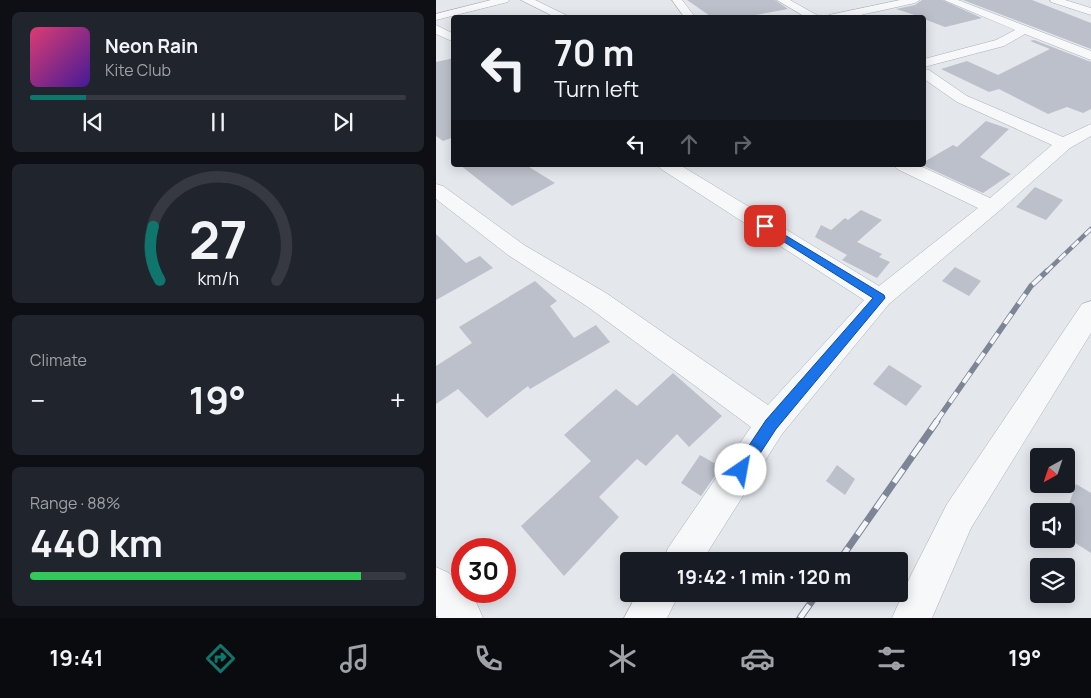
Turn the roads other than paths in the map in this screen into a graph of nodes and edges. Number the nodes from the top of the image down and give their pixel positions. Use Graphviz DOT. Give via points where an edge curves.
graph roads {
  1 [pos="504,0"];
  2 [pos="526,0"];
  3 [pos="677,0"];
  4 [pos="782,0"];
  5 [pos="915,0"];
  6 [pos="949,0"];
  7 [pos="1055,0"];
  8 [pos="1090,0"];
  9 [pos="1076,7"];
  10 [pos="1091,12"];
  11 [pos="560,15"];
  12 [pos="689,15"];
  13 [pos="810,15"];
  14 [pos="843,15"];
  15 [pos="436,17"];
  16 [pos="436,29"];
  17 [pos="1024,30"];
  18 [pos="451,37"];
  19 [pos="1091,56"];
  20 [pos="926,62"];
  21 [pos="926,74"];
  22 [pos="1091,129"];
  23 [pos="1064,144"];
  24 [pos="670,167"];
  25 [pos="907,167"];
  26 [pos="436,190"];
  27 [pos="992,207"];
  28 [pos="880,298"];
  29 [pos="1091,311"];
  30 [pos="771,424"];
  31 [pos="687,552"];
  32 [pos="436,586"];
  33 [pos="655,602"];
  34 [pos="463,618"];
  35 [pos="644,618"];
  36 [pos="912,618"];
  1 -- 15 [label="street"];
  2 -- 11 [label="street"];
  3 -- 12 [label="street"];
  4 -- 13 [label="street"];
  5 -- 14 [label="street"];
  6 -- 17 [label="street"];
  7 -- 9 [label="street"];
  8 -- 9 [label="street"];
  9 -- 10 [label="street"];
  16 -- 18 [label="street"];
  17 -- 19 [label="street"];
  17 -- 20 [label="street" via="1000,43"];
  21 -- 23 [label="street" via="962,99"];
  22 -- 23 [label="street"];
  23 -- 27 [label="street"];
  24 -- 28 [label="street"];
  25 -- 27 [label="street"];
  26 -- 30 [label="street" via="516,250 598,300"];
  27 -- 28 [label="street"];
  28 -- 30 [label="street"];
  29 -- 36 [label="street" via="959,516"];
  30 -- 31 [label="street"];
  32 -- 34 [label="street"];
  33 -- 35 [label="street"];
}
